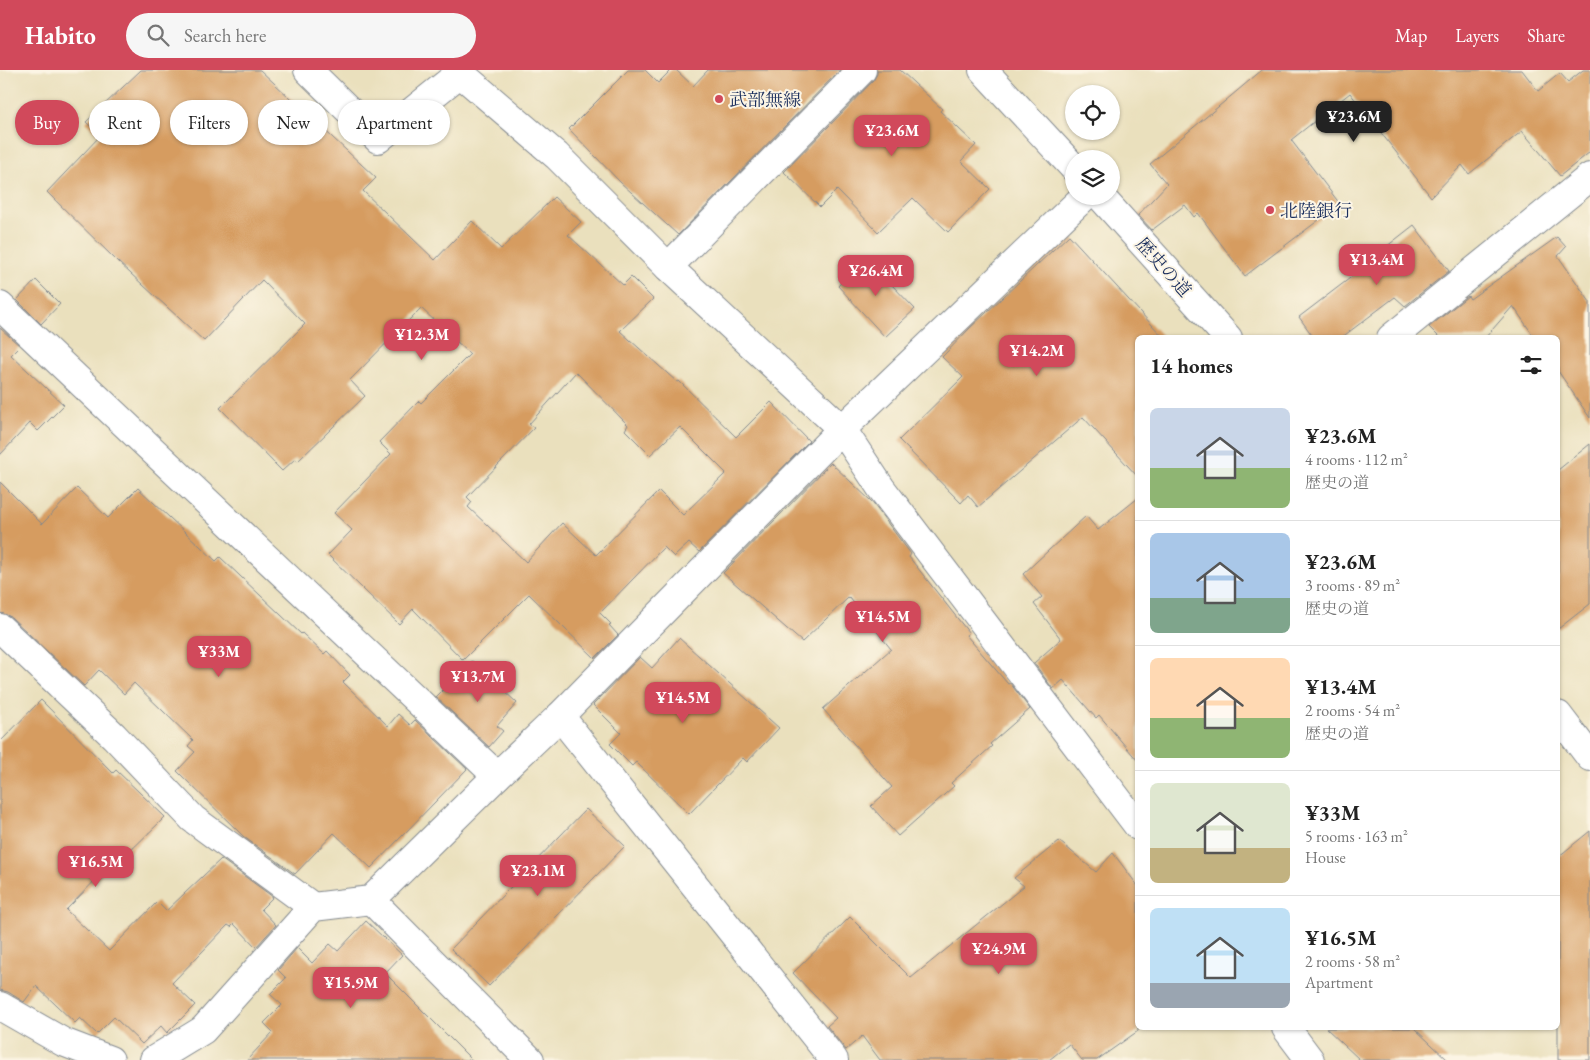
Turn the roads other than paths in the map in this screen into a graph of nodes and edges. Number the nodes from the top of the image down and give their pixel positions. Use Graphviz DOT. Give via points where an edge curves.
graph roads {
  1 [pos="308,70"];
  2 [pos="862,70"];
  3 [pos="983,70"];
  4 [pos="1065,158"];
  5 [pos="1590,177"];
  6 [pos="1076,205"];
  7 [pos="1108,205"];
  8 [pos="668,267"];
  9 [pos="0,306"];
  10 [pos="1225,335"];
  11 [pos="1395,335"];
  12 [pos="842,428"];
  13 [pos="0,628"];
  14 [pos="560,716"];
  15 [pos="1560,718"];
  16 [pos="1590,757"];
  17 [pos="496,776"];
  18 [pos="1135,822"];
  19 [pos="370,900"];
  20 [pos="313,907"];
  21 [pos="0,1006"];
  22 [pos="1288,1030"];
  23 [pos="110,1060"];
  24 [pos="154,1060"];
  25 [pos="530,1060"];
  26 [pos="834,1060"];
  27 [pos="1310,1060"];
  1 -- 8 [label="street" via="378,139 460,73 557,156"];
  2 -- 8 [label="street"];
  3 -- 4 [label="street"];
  5 -- 11 [label="street"];
  6 -- 12 [label="street"];
  7 -- 10 [label="street, 歴史の道"];
  8 -- 12 [label="street"];
  9 -- 17 [label="street"];
  12 -- 14 [label="street"];
  12 -- 18 [label="street" via="882,488"];
  13 -- 20 [label="street" via="114,736 193,819"];
  14 -- 17 [label="street"];
  14 -- 26 [label="street"];
  15 -- 16 [label="street"];
  17 -- 19 [label="street"];
  19 -- 20 [label="street"];
  19 -- 25 [label="street"];
  20 -- 24 [label="street" via="203,1030"];
  21 -- 23 [label="street" via="63,1042"];
  22 -- 27 [label="street"];
}
